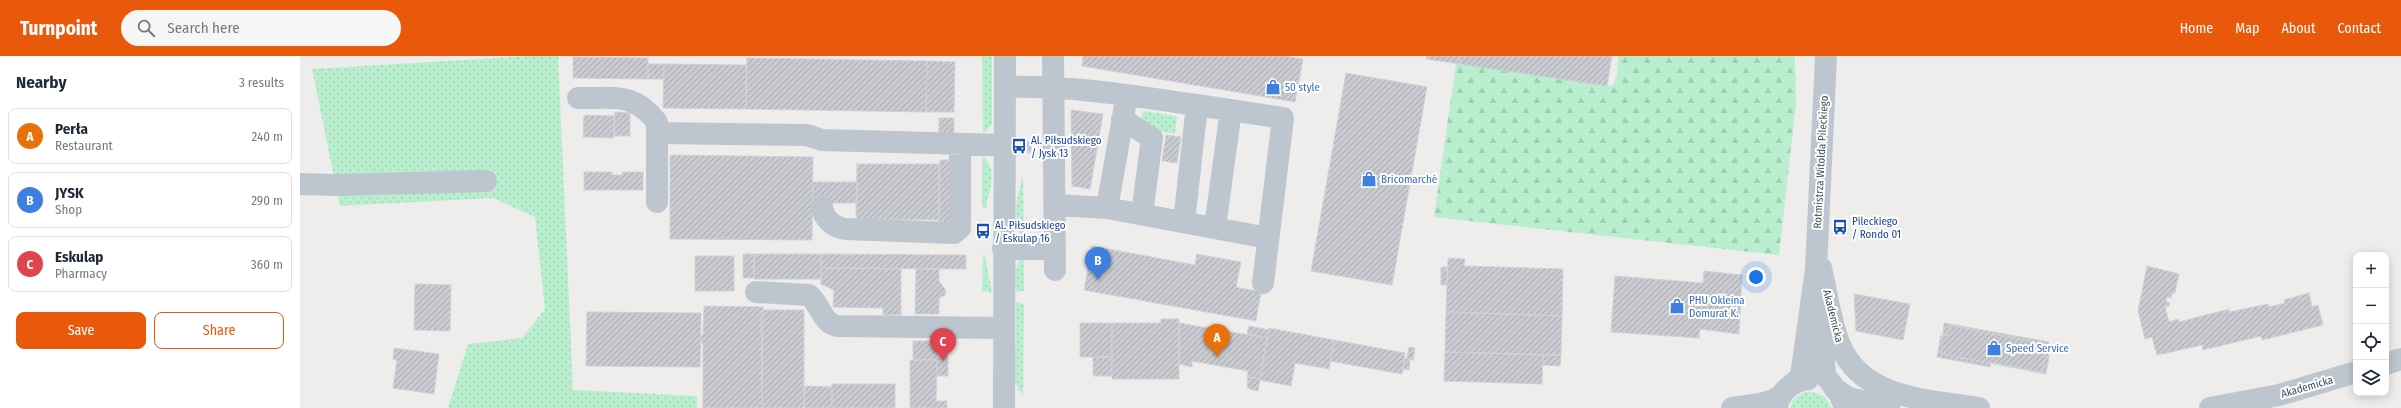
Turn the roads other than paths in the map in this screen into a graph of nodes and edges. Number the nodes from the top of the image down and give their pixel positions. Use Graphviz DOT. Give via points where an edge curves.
graph roads {
  1 [pos="1005,56"];
  2 [pos="1053,56"];
  3 [pos="1826,56"];
  4 [pos="1004,88"];
  5 [pos="1055,88"];
  6 [pos="1127,95"];
  7 [pos="578,98"];
  8 [pos="1197,105"];
  9 [pos="1231,110"];
  10 [pos="1122,120"];
  11 [pos="657,133"];
  12 [pos="960,144"];
  13 [pos="1003,145"];
  14 [pos="486,181"];
  15 [pos="300,184"];
  16 [pos="657,202"];
  17 [pos="1056,205"];
  18 [pos="822,206"];
  19 [pos="1107,208"];
  20 [pos="1142,214"];
  21 [pos="1184,222"];
  22 [pos="1215,227"];
  23 [pos="1268,238"];
  24 [pos="1003,249"];
  25 [pos="1816,258"];
  26 [pos="1263,283"];
  27 [pos="756,292"];
  28 [pos="1003,328"];
  29 [pos="2401,359"];
  30 [pos="2389,363"];
  31 [pos="2353,373"];
  32 [pos="1834,388"];
  33 [pos="1784,395"];
  34 [pos="1004,408"];
  35 [pos="1732,408"];
  36 [pos="1845,408"];
  37 [pos="1889,408"];
  38 [pos="1979,408"];
  39 [pos="2210,408"];
  1 -- 4 [label="street"];
  2 -- 5 [label="street"];
  3 -- 25 [label="street, Rotmistrza Witolda Pileckiego"];
  4 -- 5 [label="street"];
  4 -- 13 [label="street"];
  5 -- 6 [label="street"];
  5 -- 17 [label="street"];
  6 -- 8 [label="street"];
  6 -- 10 [label="street"];
  7 -- 11 [label="street" via="628,99 639,102 657,122"];
  8 -- 9 [label="street"];
  8 -- 21 [label="street"];
  9 -- 22 [label="street"];
  9 -- 23 [label="street" via="1283,118"];
  10 -- 19 [label="street"];
  10 -- 20 [label="street" via="1152,138"];
  11 -- 12 [label="street" via="807,135 822,140"];
  11 -- 16 [label="street"];
  12 -- 13 [label="street"];
  12 -- 18 [label="street" via="960,228 954,233 839,228 827,219"];
  13 -- 24 [label="street"];
  14 -- 15 [label="street"];
  17 -- 19 [label="street"];
  17 -- 24 [label="street" via="1055,259"];
  19 -- 20 [label="street"];
  20 -- 21 [label="street"];
  21 -- 22 [label="street"];
  22 -- 23 [label="street"];
  23 -- 26 [label="street"];
  24 -- 28 [label="street"];
  25 -- 32 [label="street, Rotmistrza Witolda Pileckiego" via="1824,370"];
  25 -- 33 [label="street, Rotmistrza Witolda Pileckiego" via="1800,378"];
  25 -- 38 [label="street, Akademicka" via="1837,337 1848,359 1862,376 1896,393"];
  27 -- 28 [label="street" via="810,295 816,300 825,320 837,326"];
  28 -- 34 [label="street"];
  29 -- 30 [label="street"];
  31 -- 39 [label="street, Akademicka" via="2279,395"];
  32 -- 33 [label="street" via="1812,379"];
  32 -- 36 [label="street, Rotmistrza Witolda Pileckiego"];
  32 -- 37 [label="street" via="1849,398"];
  33 -- 35 [label="street" via="1764,403"];
}
